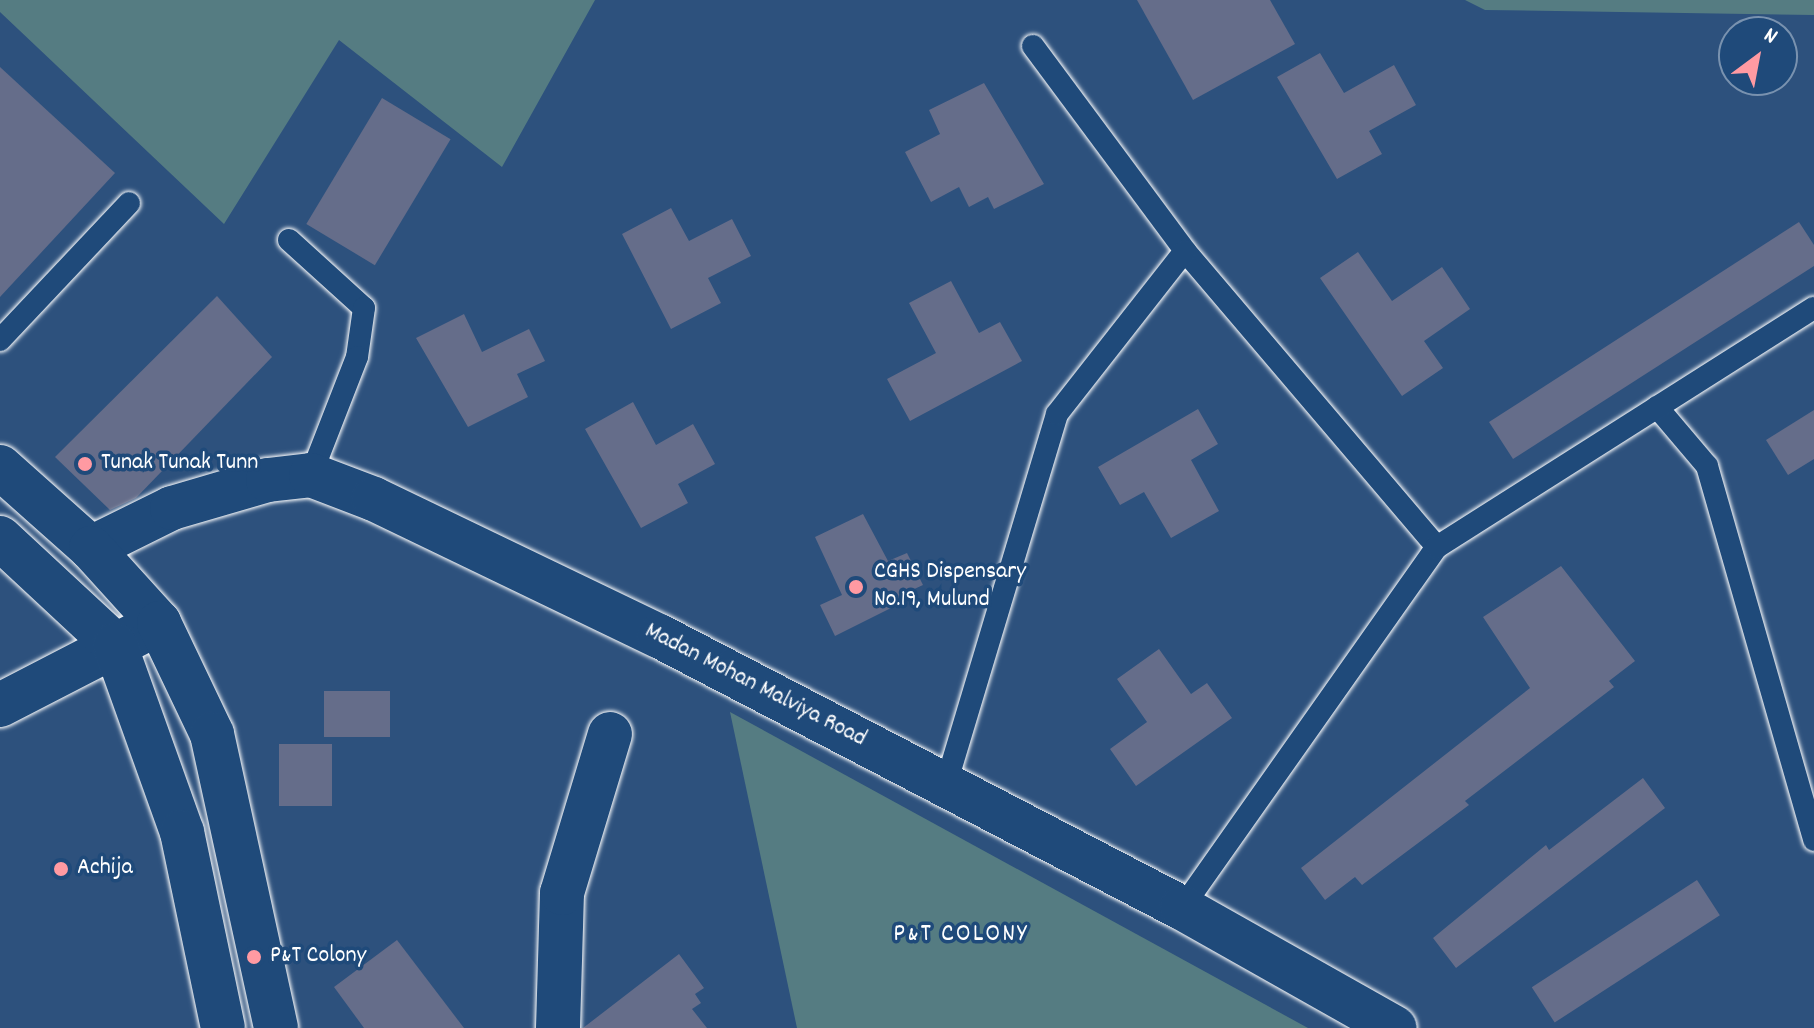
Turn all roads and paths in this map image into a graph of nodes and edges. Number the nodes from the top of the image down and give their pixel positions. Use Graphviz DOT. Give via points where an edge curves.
graph roads {
  1 [pos="1033,46"];
  2 [pos="129,203"];
  3 [pos="289,240"];
  4 [pos="1185,251"];
  5 [pos="1814,308"];
  6 [pos="0,340"];
  7 [pos="1657,407"];
  8 [pos="0,467"];
  9 [pos="311,475"];
  10 [pos="0,538"];
  11 [pos="1437,547"];
  12 [pos="91,548"];
  13 [pos="159,623"];
  14 [pos="115,645"];
  15 [pos="0,705"];
  16 [pos="610,734"];
  17 [pos="946,784"];
  18 [pos="1814,840"];
  19 [pos="1182,908"];
  20 [pos="223,1028"];
  21 [pos="276,1028"];
  22 [pos="558,1028"];
  23 [pos="1395,1028"];
  1 -- 4 [label="lane"];
  2 -- 6 [label="lane"];
  3 -- 9 [label="lane" via="364,308 357,357"];
  4 -- 11 [label="lane"];
  4 -- 17 [label="lane" via="1057,414"];
  5 -- 7 [label="lane"];
  7 -- 11 [label="lane"];
  7 -- 18 [label="lane" via="1707,466"];
  8 -- 12 [label="street"];
  9 -- 12 [label="street, Madan Mohan Malviya Road" via="268,480 172,508"];
  9 -- 17 [label="street, Madan Mohan Malviya Road" via="374,499 659,636"];
  10 -- 14 [label="street"];
  11 -- 19 [label="lane"];
  12 -- 13 [label="street"];
  13 -- 14 [label="street"];
  13 -- 21 [label="street" via="212,734"];
  14 -- 15 [label="street"];
  14 -- 20 [label="street" via="182,832"];
  16 -- 22 [label="street" via="562,893"];
  17 -- 19 [label="street, Madan Mohan Malviya Road"];
  19 -- 23 [label="street, Madan Mohan Malviya Road"];
}
